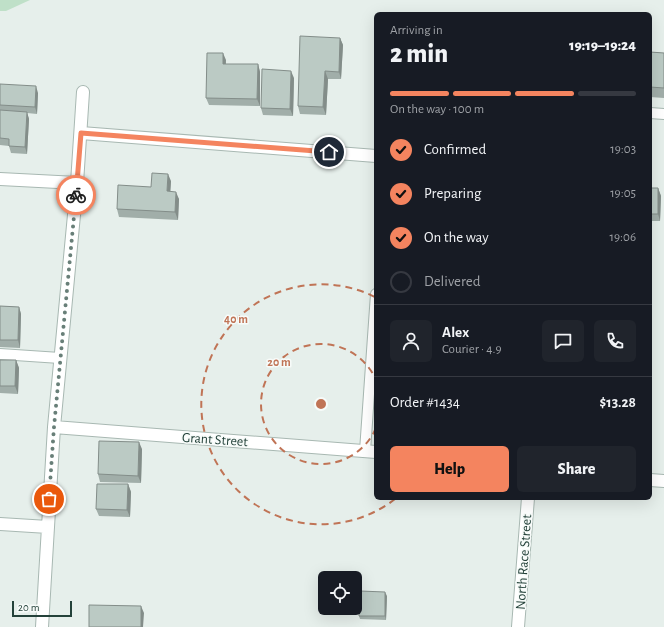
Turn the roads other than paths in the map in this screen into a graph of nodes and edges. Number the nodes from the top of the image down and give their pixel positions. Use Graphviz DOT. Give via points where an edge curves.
graph roads {
  1 [pos="83,92"];
  2 [pos="652,112"];
  3 [pos="664,114"];
  4 [pos="81,133"];
  5 [pos="374,156"];
  6 [pos="0,178"];
  7 [pos="77,183"];
  8 [pos="0,354"];
  9 [pos="374,357"];
  10 [pos="60,358"];
  11 [pos="54,427"];
  12 [pos="371,451"];
  13 [pos="652,480"];
  14 [pos="664,481"];
  15 [pos="528,500"];
  16 [pos="0,524"];
  17 [pos="48,527"];
  18 [pos="42,627"];
  19 [pos="518,627"];
  1 -- 4 [label="street"];
  2 -- 3 [label="lane"];
  4 -- 5 [label="street"];
  4 -- 7 [label="street"];
  6 -- 7 [label="street"];
  7 -- 10 [label="street"];
  8 -- 10 [label="lane"];
  9 -- 12 [label="lane"];
  10 -- 11 [label="street"];
  11 -- 12 [label="street, Grant Street"];
  11 -- 17 [label="street"];
  13 -- 14 [label="street"];
  15 -- 19 [label="street, North Race Street"];
  16 -- 17 [label="street"];
  17 -- 18 [label="street"];
}
